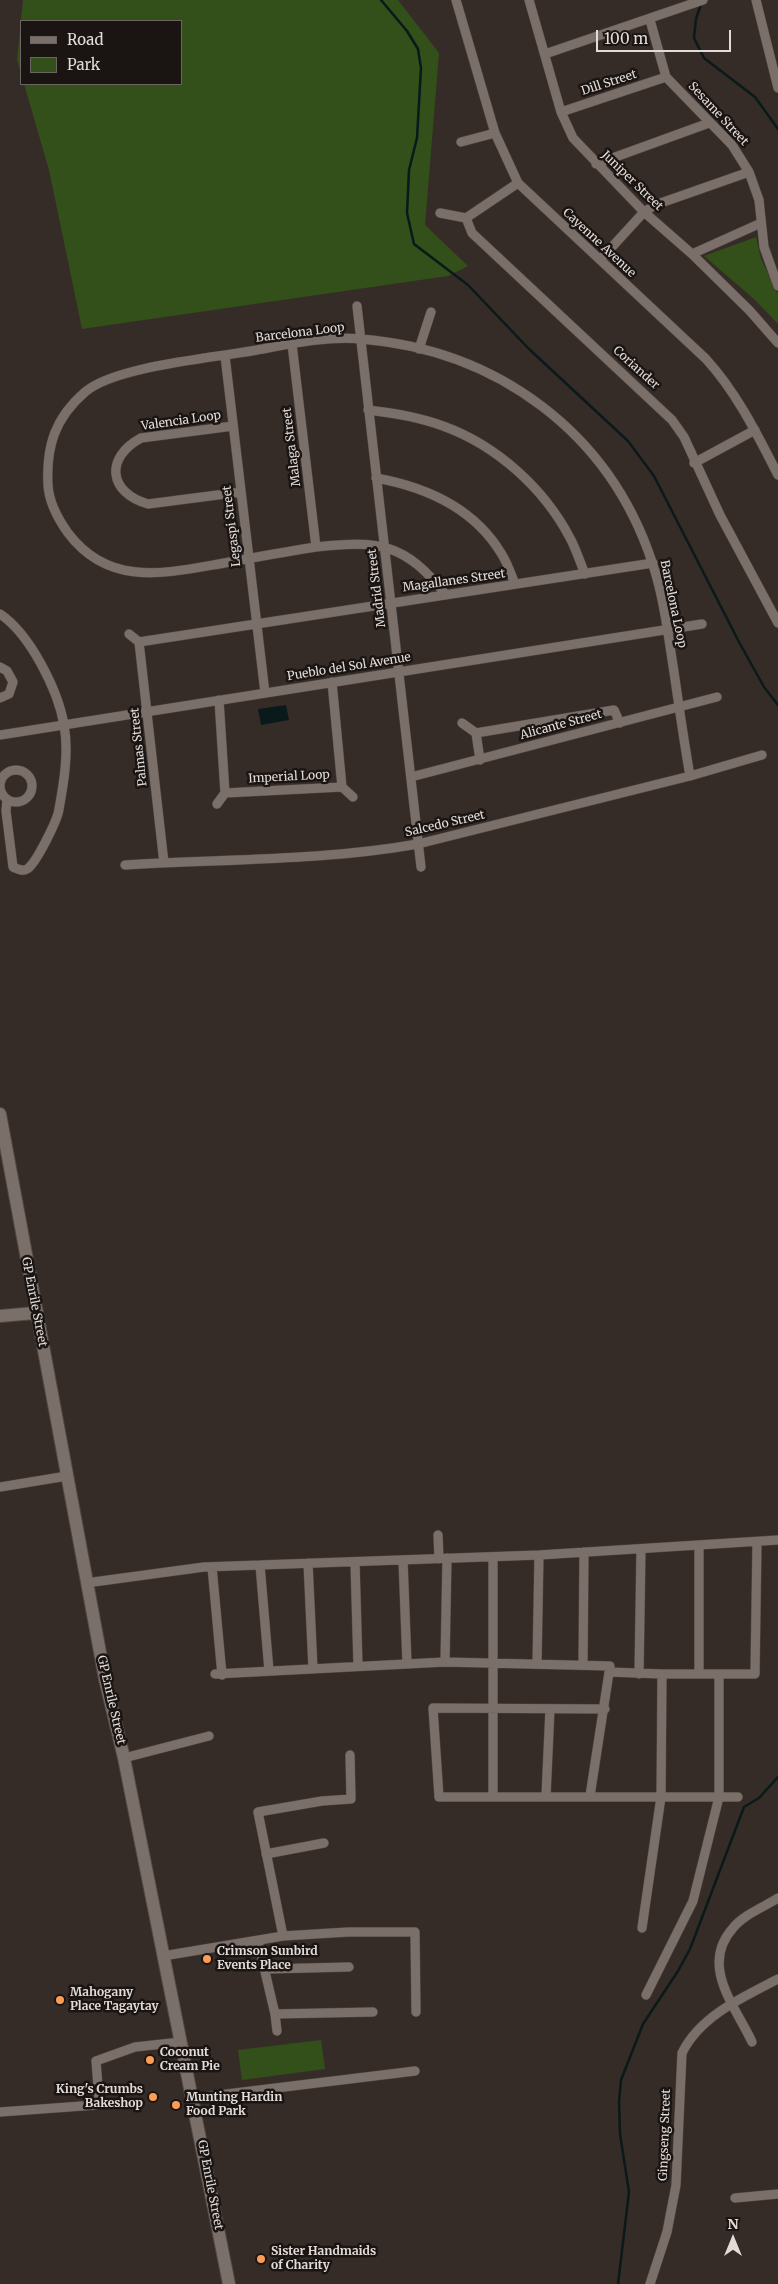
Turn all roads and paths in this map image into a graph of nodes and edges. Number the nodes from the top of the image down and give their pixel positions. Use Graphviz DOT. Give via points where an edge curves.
graph roads {
  1 [pos="456,0"];
  2 [pos="530,0"];
  3 [pos="756,0"];
  4 [pos="700,1"];
  5 [pos="650,20"];
  6 [pos="545,54"];
  7 [pos="666,77"];
  8 [pos="778,88"];
  9 [pos="561,112"];
  10 [pos="708,123"];
  11 [pos="495,133"];
  12 [pos="461,142"];
  13 [pos="596,164"];
  14 [pos="749,172"];
  15 [pos="518,183"];
  16 [pos="644,212"];
  17 [pos="440,213"];
  18 [pos="466,218"];
  19 [pos="761,223"];
  20 [pos="692,254"];
  21 [pos="600,260"];
  22 [pos="778,286"];
  23 [pos="357,306"];
  24 [pos="431,312"];
  25 [pos="360,339"];
  26 [pos="778,343"];
  27 [pos="292,344"];
  28 [pos="419,349"];
  29 [pos="225,356"];
  30 [pos="368,410"];
  31 [pos="233,426"];
  32 [pos="755,430"];
  33 [pos="694,463"];
  34 [pos="778,475"];
  35 [pos="376,478"];
  36 [pos="241,492"];
  37 [pos="384,545"];
  38 [pos="316,547"];
  39 [pos="248,559"];
  40 [pos="653,563"];
  41 [pos="585,574"];
  42 [pos="515,584"];
  43 [pos="446,595"];
  44 [pos="391,603"];
  45 [pos="0,614"];
  46 [pos="778,623"];
  47 [pos="702,624"];
  48 [pos="257,625"];
  49 [pos="668,629"];
  50 [pos="130,634"];
  51 [pos="139,642"];
  52 [pos="0,668"];
  53 [pos="399,672"];
  54 [pos="332,682"];
  55 [pos="265,693"];
  56 [pos="717,697"];
  57 [pos="0,698"];
  58 [pos="219,700"];
  59 [pos="679,708"];
  60 [pos="148,711"];
  61 [pos="462,723"];
  62 [pos="620,723"];
  63 [pos="64,725"];
  64 [pos="476,733"];
  65 [pos="0,735"];
  66 [pos="762,755"];
  67 [pos="480,760"];
  68 [pos="690,776"];
  69 [pos="411,777"];
  70 [pos="342,787"];
  71 [pos="225,793"];
  72 [pos="353,797"];
  73 [pos="7,798"];
  74 [pos="216,804"];
  75 [pos="418,844"];
  76 [pos="164,863"];
  77 [pos="125,865"];
  78 [pos="421,867"];
  79 [pos="0,1114"];
  80 [pos="35,1313"];
  81 [pos="0,1316"];
  82 [pos="67,1476"];
  83 [pos="0,1487"];
  84 [pos="438,1536"];
  85 [pos="778,1540"];
  86 [pos="757,1542"];
  87 [pos="699,1545"];
  88 [pos="641,1549"];
  89 [pos="584,1552"];
  90 [pos="539,1555"];
  91 [pos="493,1557"];
  92 [pos="443,1558"];
  93 [pos="403,1560"];
  94 [pos="355,1562"];
  95 [pos="308,1563"];
  96 [pos="260,1565"];
  97 [pos="212,1567"];
  98 [pos="86,1583"];
  99 [pos="445,1662"];
  100 [pos="492,1663"];
  101 [pos="407,1664"];
  102 [pos="537,1664"];
  103 [pos="583,1665"];
  104 [pos="358,1666"];
  105 [pos="313,1668"];
  106 [pos="269,1671"];
  107 [pos="610,1672"];
  108 [pos="639,1674"];
  109 [pos="662,1674"];
  110 [pos="699,1674"];
  111 [pos="719,1674"];
  112 [pos="492,1708"];
  113 [pos="550,1709"];
  114 [pos="605,1709"];
  115 [pos="208,1736"];
  116 [pos="350,1756"];
  117 [pos="124,1758"];
  118 [pos="494,1796"];
  119 [pos="546,1796"];
  120 [pos="590,1796"];
  121 [pos="661,1797"];
  122 [pos="719,1797"];
  123 [pos="738,1797"];
  124 [pos="324,1843"];
  125 [pos="266,1854"];
  126 [pos="778,1898"];
  127 [pos="642,1928"];
  128 [pos="283,1936"];
  129 [pos="258,1942"];
  130 [pos="163,1956"];
  131 [pos="349,1967"];
  132 [pos="266,1969"];
  133 [pos="778,1979"];
  134 [pos="646,1995"];
  135 [pos="730,2004"];
  136 [pos="373,2012"];
  137 [pos="416,2012"];
  138 [pos="275,2014"];
  139 [pos="277,2031"];
  140 [pos="181,2042"];
  141 [pos="752,2042"];
  142 [pos="415,2071"];
  143 [pos="194,2098"];
  144 [pos="0,2112"];
  145 [pos="778,2194"];
  146 [pos="735,2198"];
  147 [pos="652,2282"];
  148 [pos="229,2284"];
  1 -- 11 [label="street, Cayenne Avenue"];
  2 -- 6 [label="street, Juniper Street"];
  3 -- 8 [label="street"];
  4 -- 5 [label="street"];
  5 -- 6 [label="street"];
  5 -- 7 [label="street, Sesame Street"];
  6 -- 9 [label="street, Juniper Street"];
  7 -- 9 [label="street, Dill Street"];
  7 -- 10 [label="street, Sesame Street"];
  9 -- 13 [label="street, Juniper Street" via="573,138"];
  10 -- 13 [label="street"];
  10 -- 14 [label="street, Sesame Street" via="732,145"];
  11 -- 12 [label="street"];
  11 -- 15 [label="street, Cayenne Avenue"];
  13 -- 16 [label="street, Juniper Street"];
  14 -- 16 [label="street" via="655,205"];
  14 -- 19 [label="street, Sesame Street" via="759,200"];
  15 -- 18 [label="street"];
  15 -- 21 [label="street, Cayenne Avenue"];
  16 -- 20 [label="street, Juniper Street"];
  16 -- 21 [label="street"];
  17 -- 18 [label="street"];
  18 -- 33 [label="street, Coriander" via="472,233 667,415 684,437"];
  19 -- 20 [label="street"];
  19 -- 22 [label="street, Sesame Street" via="764,247"];
  20 -- 26 [label="street, Juniper Street"];
  21 -- 32 [label="street, Cayenne Avenue" via="706,359 736,397"];
  23 -- 25 [label="street, Madrid Street"];
  24 -- 28 [label="street"];
  25 -- 27 [label="street, Barcelona Loop"];
  25 -- 28 [label="street, Barcelona Loop"];
  25 -- 30 [label="street, Madrid Street"];
  27 -- 29 [label="street, Barcelona Loop"];
  27 -- 38 [label="street, Malaga Street"];
  28 -- 40 [label="street, Barcelona Loop" via="479,368 527,394 568,426 606,470 633,514"];
  29 -- 31 [label="street, Legaspi Street"];
  29 -- 39 [label="street, Barcelona Loop" via="115,375 87,390 65,412 52,437 47,461 48,494 58,520 78,546 102,563 130,573 160,574"];
  30 -- 35 [label="street, Madrid Street"];
  30 -- 41 [label="street" via="444,426 483,445 518,471 547,502 570,538"];
  31 -- 36 [label="street, Legaspi Street"];
  31 -- 36 [label="street, Valencia Loop" via="141,438 128,445 120,455 116,465 117,478 121,489 133,500 148,504"];
  32 -- 33 [label="street"];
  32 -- 34 [label="street, Cayenne Avenue"];
  33 -- 46 [label="street, Coriander"];
  35 -- 37 [label="street, Madrid Street"];
  35 -- 42 [label="street" via="408,484 444,498 476,522 501,553"];
  36 -- 39 [label="street, Legaspi Street"];
  37 -- 38 [label="street, Barcelona Loop"];
  37 -- 43 [label="street" via="411,559"];
  37 -- 44 [label="street, Madrid Street"];
  38 -- 39 [label="street, Barcelona Loop"];
  39 -- 48 [label="street, Legaspi Street"];
  40 -- 41 [label="street, Magallanes Street"];
  40 -- 49 [label="street, Barcelona Loop"];
  41 -- 42 [label="street, Magallanes Street"];
  42 -- 43 [label="street, Magallanes Street"];
  43 -- 44 [label="street, Magallanes Street"];
  44 -- 48 [label="street, Magallanes Street"];
  44 -- 53 [label="street, Madrid Street"];
  45 -- 63 [label="street" via="26,641 48,678"];
  47 -- 49 [label="street, Pueblo del Sol Avenue"];
  48 -- 51 [label="street, Magallanes Street"];
  48 -- 55 [label="street, Legaspi Street"];
  49 -- 53 [label="street, Pueblo del Sol Avenue"];
  49 -- 59 [label="street, Barcelona Loop"];
  50 -- 51 [label="street"];
  51 -- 60 [label="street, Palmas Street"];
  52 -- 57 [label="street" via="7,670 13,682 9,694"];
  53 -- 54 [label="street, Pueblo del Sol Avenue"];
  53 -- 69 [label="street, Madrid Street"];
  54 -- 55 [label="street, Pueblo del Sol Avenue"];
  54 -- 70 [label="street, Imperial Loop"];
  55 -- 58 [label="street, Pueblo del Sol Avenue"];
  56 -- 59 [label="street, Alicante Street"];
  58 -- 60 [label="street, Pueblo del Sol Avenue"];
  58 -- 71 [label="street"];
  59 -- 62 [label="street, Alicante Street"];
  59 -- 68 [label="street, Barcelona Loop"];
  60 -- 63 [label="street, Pueblo del Sol Avenue"];
  60 -- 76 [label="street, Palmas Street"];
  61 -- 64 [label="street"];
  62 -- 64 [label="street" via="614,710"];
  62 -- 67 [label="street, Alicante Street"];
  63 -- 65 [label="street, Pueblo del Sol Avenue"];
  63 -- 73 [label="street" via="66,754 59,811 34,862 27,869 13,867"];
  64 -- 67 [label="street"];
  66 -- 68 [label="street, Salcedo Street"];
  67 -- 69 [label="street, Alicante Street"];
  68 -- 75 [label="street, Salcedo Street"];
  69 -- 75 [label="street, Madrid Street"];
  70 -- 71 [label="street, Imperial Loop"];
  70 -- 72 [label="street"];
  71 -- 74 [label="street"];
  75 -- 76 [label="street, Salcedo Street" via="321,856"];
  75 -- 78 [label="street, Madrid Street"];
  76 -- 77 [label="street, Salcedo Street"];
  79 -- 80 [label="street, GP Enrile Street"];
  80 -- 81 [label="street"];
  80 -- 82 [label="street, GP Enrile Street"];
  82 -- 83 [label="street"];
  82 -- 98 [label="street, GP Enrile Street"];
  84 -- 92 [label="street"];
  85 -- 86 [label="street"];
  86 -- 87 [label="street"];
  86 -- 111 [label="street" via="755,1674"];
  87 -- 88 [label="street"];
  87 -- 110 [label="street"];
  88 -- 89 [label="street"];
  88 -- 108 [label="street"];
  89 -- 90 [label="street"];
  89 -- 103 [label="street"];
  90 -- 91 [label="street"];
  90 -- 102 [label="street"];
  91 -- 92 [label="street"];
  91 -- 100 [label="street"];
  92 -- 93 [label="street"];
  92 -- 99 [label="street"];
  93 -- 94 [label="street"];
  93 -- 101 [label="street"];
  94 -- 95 [label="street"];
  94 -- 104 [label="street"];
  95 -- 96 [label="street"];
  95 -- 105 [label="street"];
  96 -- 97 [label="street"];
  96 -- 106 [label="street"];
  97 -- 98 [label="street"];
  97 -- 106 [label="street" via="219,1674"];
  98 -- 117 [label="street, GP Enrile Street"];
  99 -- 100 [label="street"];
  99 -- 101 [label="street"];
  100 -- 102 [label="street"];
  100 -- 112 [label="street"];
  101 -- 104 [label="street"];
  102 -- 103 [label="street"];
  103 -- 107 [label="street" via="610,1666"];
  104 -- 105 [label="street"];
  105 -- 106 [label="street"];
  107 -- 108 [label="street"];
  107 -- 114 [label="street"];
  108 -- 109 [label="street"];
  109 -- 110 [label="street"];
  109 -- 121 [label="street"];
  110 -- 111 [label="street"];
  111 -- 122 [label="street"];
  112 -- 113 [label="street"];
  112 -- 118 [label="street"];
  112 -- 118 [label="street" via="434,1708 440,1797"];
  113 -- 114 [label="street"];
  113 -- 119 [label="street"];
  114 -- 120 [label="street"];
  115 -- 117 [label="street"];
  116 -- 125 [label="street" via="351,1799 322,1800 258,1812"];
  117 -- 130 [label="street, GP Enrile Street"];
  118 -- 119 [label="street"];
  119 -- 120 [label="street"];
  120 -- 121 [label="street"];
  121 -- 122 [label="street"];
  121 -- 127 [label="street"];
  122 -- 123 [label="street"];
  122 -- 134 [label="street" via="694,1900"];
  124 -- 125 [label="street"];
  125 -- 128 [label="street"];
  126 -- 135 [label="street" via="734,1926 725,1939 720,1952 720,1967"];
  128 -- 129 [label="street"];
  128 -- 137 [label="street" via="415,1932"];
  129 -- 130 [label="street"];
  129 -- 132 [label="street"];
  130 -- 140 [label="street, GP Enrile Street"];
  131 -- 132 [label="street"];
  132 -- 138 [label="street"];
  133 -- 135 [label="street, Gingseng Street"];
  135 -- 141 [label="street"];
  135 -- 147 [label="street, Gingseng Street" via="697,2031 682,2053 676,2185 667,2232"];
  136 -- 138 [label="street"];
  138 -- 139 [label="street"];
  140 -- 143 [label="street, GP Enrile Street"];
  140 -- 144 [label="street" via="135,2047 96,2060 99,2099 96,2105"];
  142 -- 143 [label="street"];
  143 -- 148 [label="street, GP Enrile Street"];
  145 -- 146 [label="street"];
}
